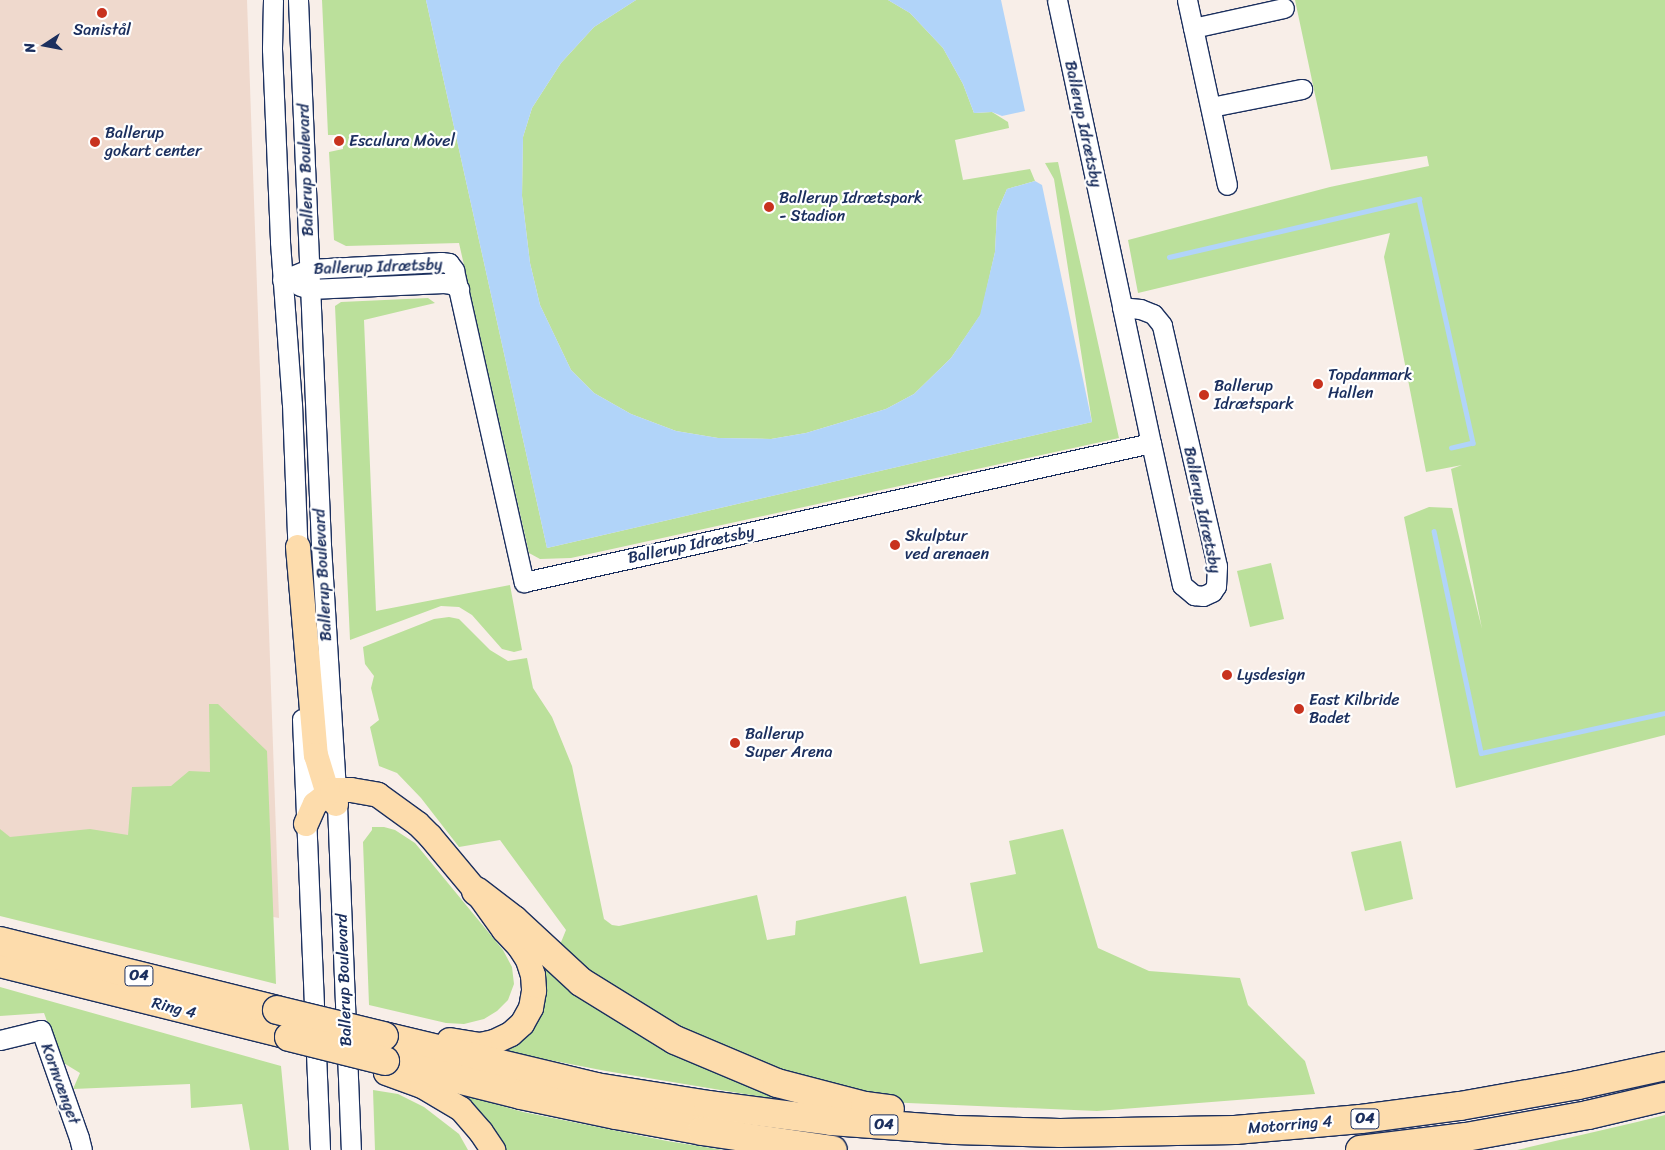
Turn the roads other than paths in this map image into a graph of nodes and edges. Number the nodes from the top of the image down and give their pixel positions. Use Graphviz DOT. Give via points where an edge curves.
graph roads {
  1 [pos="273,0"];
  2 [pos="298,0"];
  3 [pos="1056,0"];
  4 [pos="1187,0"];
  5 [pos="1284,8"];
  6 [pos="1193,28"];
  7 [pos="1302,89"];
  8 [pos="1211,107"];
  9 [pos="1228,185"];
  10 [pos="309,269"];
  11 [pos="282,280"];
  12 [pos="310,289"];
  13 [pos="459,289"];
  14 [pos="1122,307"];
  15 [pos="1151,443"];
  16 [pos="298,547"];
  17 [pos="333,796"];
  18 [pos="306,824"];
  19 [pos="476,891"];
  20 [pos="0,941"];
  21 [pos="0,965"];
  22 [pos="280,1020"];
  23 [pos="0,1040"];
  24 [pos="385,1049"];
  25 [pos="1665,1066"];
  26 [pos="1665,1097"];
  27 [pos="1060,1133"];
  28 [pos="82,1150"];
  29 [pos="320,1150"];
  30 [pos="352,1150"];
  31 [pos="493,1150"];
  32 [pos="833,1150"];
  33 [pos="1360,1150"];
  1 -- 11 [label="street, Ballerup Boulevard" via="272,49"];
  2 -- 10 [label="street, Ballerup Boulevard"];
  3 -- 14 [label="street, Ballerup Idrætsby"];
  4 -- 6 [label="street"];
  5 -- 6 [label="street"];
  6 -- 8 [label="street"];
  7 -- 8 [label="street"];
  8 -- 9 [label="street"];
  10 -- 11 [label="street, Ballerup Idrætsby"];
  10 -- 12 [label="street, Ballerup Boulevard"];
  10 -- 13 [label="street, Ballerup Idrætsby" via="449,263"];
  11 -- 12 [label="street, Ballerup Idrætsby"];
  11 -- 16 [label="street, Ballerup Boulevard" via="292,404"];
  12 -- 13 [label="street, Ballerup Idrætsby" via="444,283"];
  12 -- 17 [label="street, Ballerup Boulevard"];
  13 -- 15 [label="street, Ballerup Idrætsby" via="524,582"];
  14 -- 15 [label="street, Ballerup Idrætsby"];
  14 -- 15 [label="street, Ballerup Idrætsby" via="1140,308 1153,314 1162,325 1217,566 1216,586 1203,596 1194,596 1182,585"];
  16 -- 17 [label="main road" via="316,755"];
  16 -- 18 [label="street, Ballerup Boulevard"];
  17 -- 18 [label="main road" via="315,804"];
  17 -- 19 [label="main road" via="364,791 378,795 418,824"];
  17 -- 30 [label="street, Ballerup Boulevard"];
  18 -- 29 [label="street, Ballerup Boulevard"];
  19 -- 24 [label="main road" via="528,960 533,975 532,1000 522,1024 511,1034 480,1045"];
  19 -- 27 [label="highway" via="514,920 581,982 675,1040 777,1083 865,1106"];
  20 -- 22 [label="highway, O4"];
  21 -- 22 [label="main road, Ring 4 / O4"];
  22 -- 24 [label="highway, O4, bridge"];
  23 -- 28 [label="street, Kornvænget" via="41,1030"];
  24 -- 27 [label="highway, O4" via="596,1087 831,1121"];
  24 -- 31 [label="main road" via="422,1086 460,1109"];
  24 -- 32 [label="highway, O4" via="520,1095 702,1131"];
  25 -- 27 [label="highway, Motorring 4 / O4" via="1460,1106 1360,1119 1235,1130"];
  26 -- 33 [label="highway, O4" via="1466,1137"];
}
